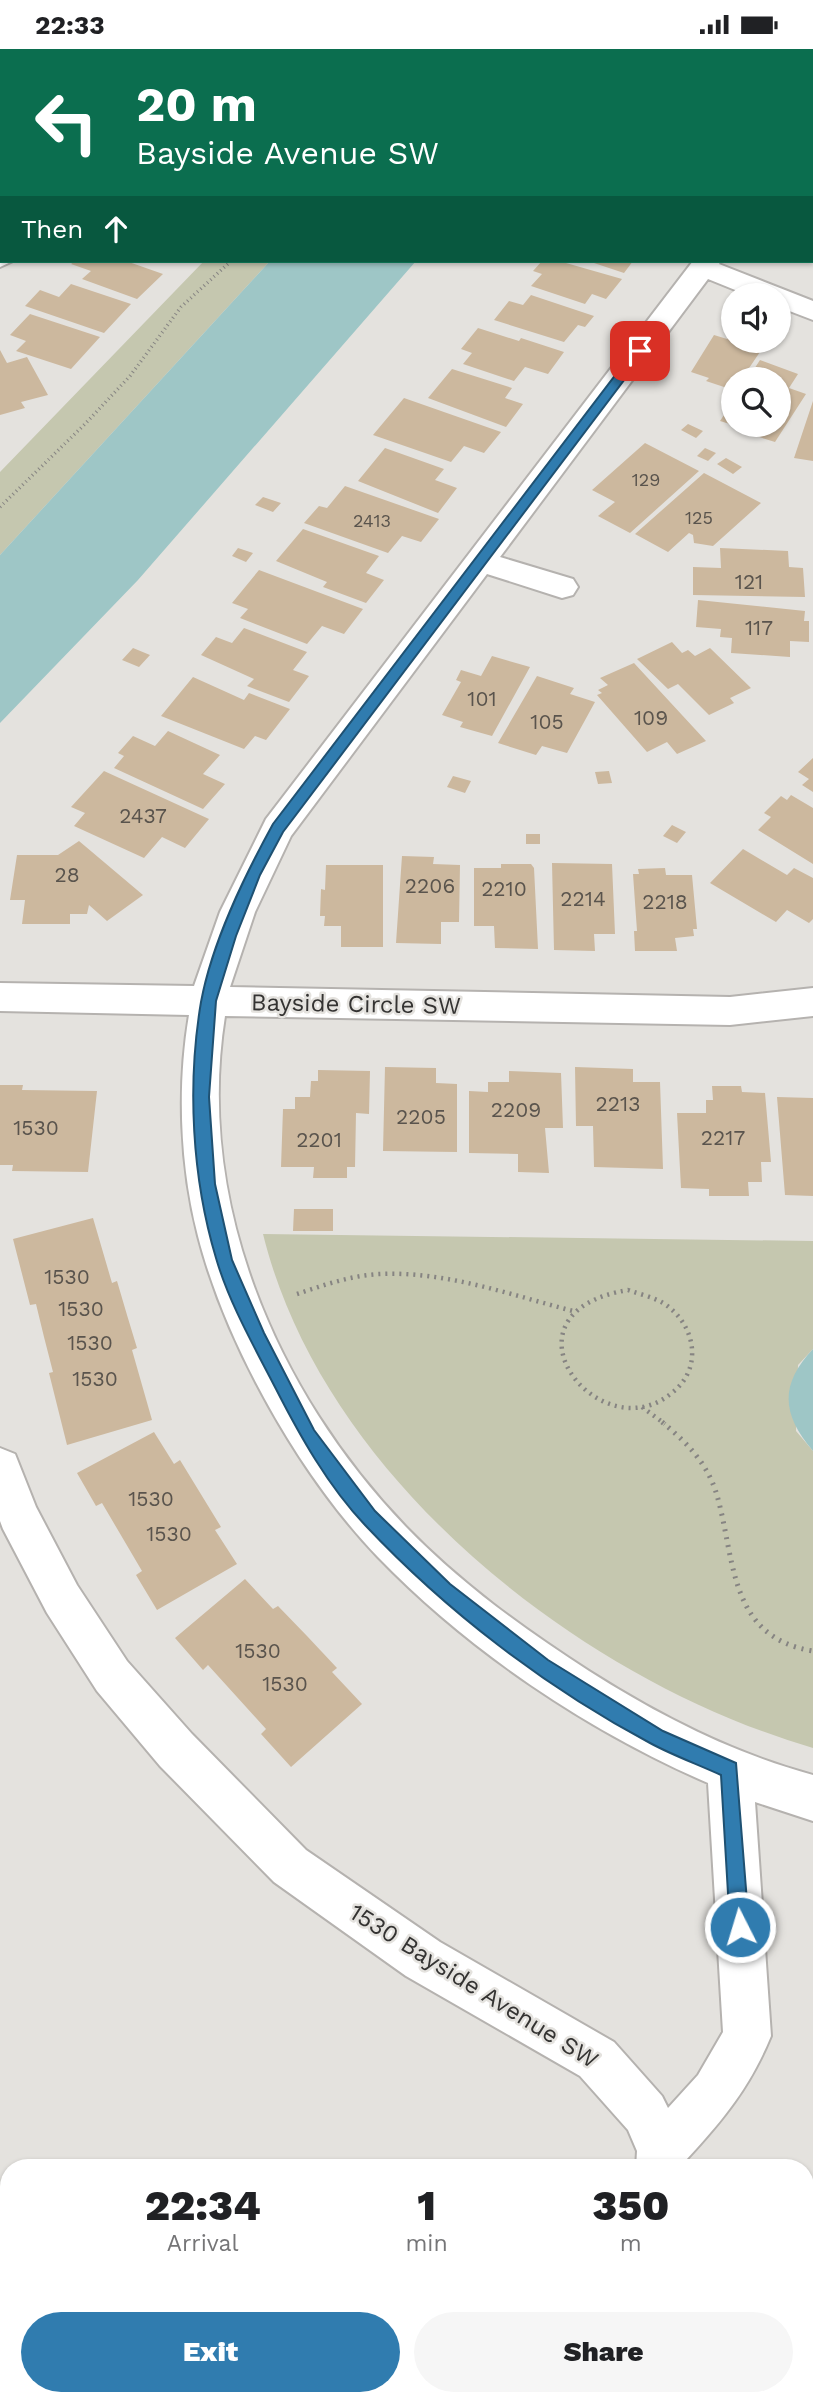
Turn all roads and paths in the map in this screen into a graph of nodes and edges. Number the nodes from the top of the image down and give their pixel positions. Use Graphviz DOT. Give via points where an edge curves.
graph roads {
  1 [pos="228,263"];
  2 [pos="705,264"];
  3 [pos="748,283"];
  4 [pos="791,302"];
  5 [pos="813,311"];
  6 [pos="0,507"];
  7 [pos="482,562"];
  8 [pos="562,587"];
  9 [pos="0,997"];
  10 [pos="209,1001"];
  11 [pos="813,1002"];
  12 [pos="297,1294"];
  13 [pos="573,1311"];
  14 [pos="642,1407"];
  15 [pos="0,1467"];
  16 [pos="813,1651"];
  17 [pos="730,1769"];
  18 [pos="813,1798"];
  19 [pos="662,2159"];
  1 -- 6 [label="path" via="181,307 121,386"];
  2 -- 3 [label="street"];
  2 -- 7 [label="street, Bayside Circle SW"];
  4 -- 5 [label="street"];
  7 -- 8 [label="street"];
  7 -- 10 [label="street, Bayside Circle SW" via="278,828 253,875"];
  9 -- 10 [label="street"];
  10 -- 11 [label="street, Bayside Circle SW" via="730,1011"];
  10 -- 17 [label="street" via="201,1097 207,1184 224,1260 308,1435 369,1517 444,1590 542,1666 657,1737"];
  12 -- 13 [label="path" via="344,1278 419,1275"];
  13 -- 14 [label="path" via="563,1329 561,1349 566,1369 578,1386 619,1407"];
  13 -- 14 [label="path" via="607,1291 628,1290 649,1294 683,1318 692,1336 690,1373 671,1395"];
  14 -- 16 [label="path" via="678,1435 705,1467 734,1584 745,1609 796,1650"];
  15 -- 19 [label="street, 1530 Bayside Avenue SW" via="18,1515 62,1599 112,1676 176,1750 290,1865 424,1959 597,2059 645,2113"];
  17 -- 18 [label="street" via="770,1787"];
  17 -- 19 [label="street, 1530 Bayside Avenue SW" via="747,2036 715,2092"];
}
